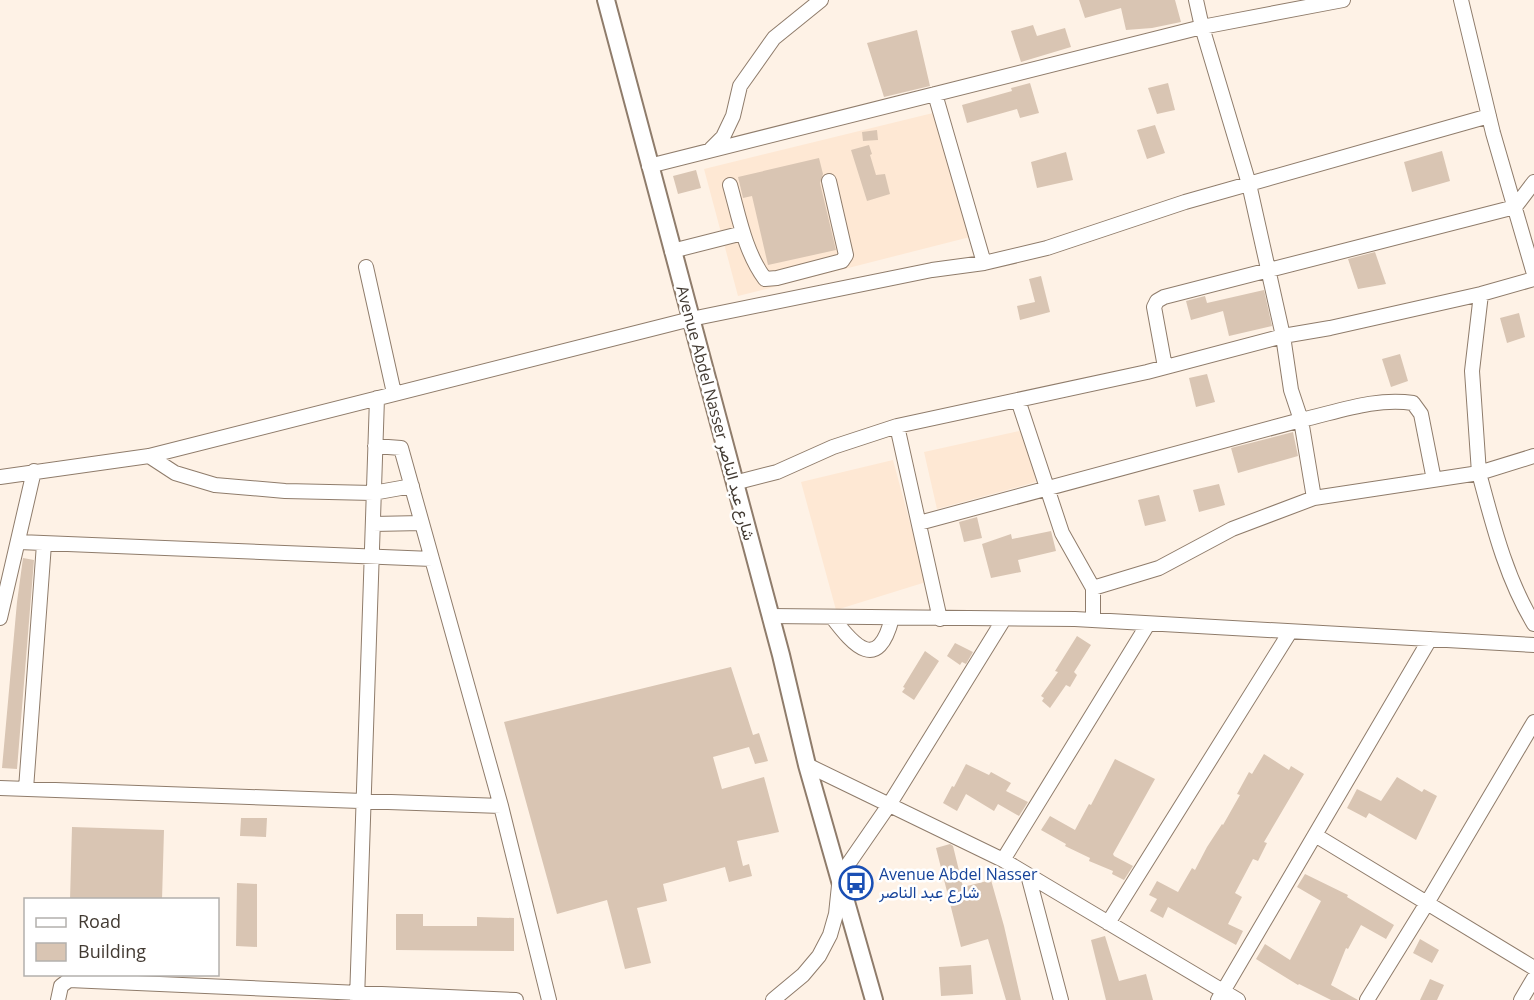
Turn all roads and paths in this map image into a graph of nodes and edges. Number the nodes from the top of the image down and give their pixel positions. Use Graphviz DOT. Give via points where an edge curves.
graph roads {
  1 [pos="606,0"];
  2 [pos="822,0"];
  3 [pos="1196,0"];
  4 [pos="1343,0"];
  5 [pos="1461,0"];
  6 [pos="1202,27"];
  7 [pos="935,94"];
  8 [pos="1489,116"];
  9 [pos="709,151"];
  10 [pos="649,166"];
  11 [pos="829,182"];
  12 [pos="1534,182"];
  13 [pos="1249,184"];
  14 [pos="730,185"];
  15 [pos="1515,207"];
  16 [pos="743,233"];
  17 [pos="672,251"];
  18 [pos="984,264"];
  19 [pos="366,267"];
  20 [pos="1267,269"];
  21 [pos="1534,274"];
  22 [pos="1534,279"];
  23 [pos="1481,294"];
  24 [pos="691,320"];
  25 [pos="1283,336"];
  26 [pos="1165,367"];
  27 [pos="394,393"];
  28 [pos="377,398"];
  29 [pos="1018,400"];
  30 [pos="1301,420"];
  31 [pos="897,426"];
  32 [pos="375,446"];
  33 [pos="149,456"];
  34 [pos="1534,456"];
  35 [pos="34,471"];
  36 [pos="1479,473"];
  37 [pos="0,477"];
  38 [pos="1434,480"];
  39 [pos="734,483"];
  40 [pos="412,486"];
  41 [pos="1047,488"];
  42 [pos="373,493"];
  43 [pos="1314,498"];
  44 [pos="422,523"];
  45 [pos="919,523"];
  46 [pos="373,524"];
  47 [pos="19,542"];
  48 [pos="44,544"];
  49 [pos="371,557"];
  50 [pos="432,560"];
  51 [pos="1093,588"];
  52 [pos="770,616"];
  53 [pos="832,617"];
  54 [pos="0,618"];
  55 [pos="892,618"];
  56 [pos="940,619"];
  57 [pos="1004,619"];
  58 [pos="1093,620"];
  59 [pos="1148,624"];
  60 [pos="1534,624"];
  61 [pos="1290,632"];
  62 [pos="1430,639"];
  63 [pos="1534,645"];
  64 [pos="1534,722"];
  65 [pos="807,765"];
  66 [pos="0,788"];
  67 [pos="26,789"];
  68 [pos="363,801"];
  69 [pos="889,805"];
  70 [pos="501,806"];
  71 [pos="1315,835"];
  72 [pos="1003,860"];
  73 [pos="1028,875"];
  74 [pos="840,876"];
  75 [pos="1427,903"];
  76 [pos="1108,923"];
  77 [pos="1534,968"];
  78 [pos="1534,978"];
  79 [pos="357,996"];
  80 [pos="1220,996"];
  81 [pos="58,1000"];
  82 [pos="516,1000"];
  83 [pos="549,1000"];
  84 [pos="772,1000"];
  85 [pos="874,1000"];
  86 [pos="1061,1000"];
  87 [pos="1238,1000"];
  88 [pos="1367,1000"];
  89 [pos="1521,1000"];
  1 -- 10 [label="main road, Avenue Abdel Nasser شارع عبد الناصر"];
  2 -- 9 [label="street" via="774,38 740,86 723,137"];
  3 -- 6 [label="street"];
  4 -- 6 [label="street"];
  5 -- 8 [label="street"];
  6 -- 7 [label="street"];
  6 -- 13 [label="street"];
  7 -- 9 [label="street"];
  7 -- 18 [label="street"];
  8 -- 13 [label="street"];
  8 -- 15 [label="street"];
  9 -- 10 [label="street"];
  10 -- 17 [label="main road, Avenue Abdel Nasser شارع عبد الناصر"];
  11 -- 16 [label="street" via="846,255 842,261 765,279"];
  12 -- 15 [label="street"];
  13 -- 18 [label="street"];
  13 -- 20 [label="street"];
  14 -- 16 [label="street"];
  15 -- 20 [label="street"];
  15 -- 21 [label="street"];
  16 -- 17 [label="street"];
  17 -- 24 [label="main road, Avenue Abdel Nasser شارع عبد الناصر"];
  18 -- 24 [label="street" via="932,270"];
  19 -- 27 [label="street"];
  20 -- 25 [label="street"];
  20 -- 26 [label="street" via="1157,300 1154,307"];
  22 -- 23 [label="street"];
  23 -- 25 [label="street"];
  23 -- 36 [label="street" via="1472,370"];
  24 -- 27 [label="street"];
  24 -- 39 [label="main road, Avenue Abdel Nasser شارع عبد الناصر"];
  25 -- 26 [label="street"];
  25 -- 30 [label="street" via="1291,390"];
  26 -- 29 [label="street"];
  27 -- 28 [label="street"];
  28 -- 32 [label="street"];
  28 -- 33 [label="street"];
  29 -- 31 [label="street"];
  29 -- 41 [label="street"];
  30 -- 38 [label="street" via="1362,405 1413,403 1421,414"];
  30 -- 41 [label="street"];
  30 -- 43 [label="street"];
  31 -- 39 [label="street" via="833,447 777,472"];
  31 -- 45 [label="street"];
  32 -- 40 [label="street" via="401,448"];
  32 -- 42 [label="street"];
  33 -- 35 [label="street"];
  33 -- 42 [label="street" via="175,473 215,485"];
  34 -- 36 [label="street"];
  35 -- 37 [label="street"];
  35 -- 47 [label="street"];
  36 -- 38 [label="street"];
  36 -- 60 [label="street" via="1498,544"];
  38 -- 43 [label="street"];
  39 -- 52 [label="main road, Avenue Abdel Nasser شارع عبد الناصر"];
  40 -- 42 [label="street"];
  40 -- 44 [label="street"];
  41 -- 45 [label="street"];
  41 -- 51 [label="street" via="1062,533"];
  42 -- 46 [label="street"];
  43 -- 51 [label="street" via="1232,529 1159,568"];
  44 -- 46 [label="street"];
  44 -- 50 [label="street"];
  45 -- 56 [label="street"];
  46 -- 49 [label="street"];
  47 -- 48 [label="street"];
  47 -- 54 [label="street"];
  48 -- 49 [label="street"];
  48 -- 67 [label="street"];
  49 -- 50 [label="street"];
  49 -- 68 [label="street"];
  50 -- 70 [label="street"];
  51 -- 58 [label="street"];
  52 -- 53 [label="street"];
  52 -- 65 [label="main road, Avenue Abdel Nasser شارع عبد الناصر"];
  53 -- 55 [label="street"];
  53 -- 55 [label="street" via="850,641 867,650 876,649 885,639"];
  55 -- 56 [label="street"];
  56 -- 57 [label="street"];
  57 -- 58 [label="street"];
  57 -- 69 [label="street"];
  58 -- 59 [label="street"];
  59 -- 61 [label="street"];
  59 -- 72 [label="street"];
  61 -- 62 [label="street"];
  61 -- 76 [label="street"];
  62 -- 63 [label="street"];
  62 -- 71 [label="street"];
  64 -- 75 [label="street"];
  65 -- 69 [label="street"];
  65 -- 74 [label="main road, Avenue Abdel Nasser شارع عبد الناصر"];
  66 -- 67 [label="street"];
  67 -- 68 [label="street"];
  68 -- 70 [label="street"];
  68 -- 79 [label="street"];
  69 -- 72 [label="street"];
  69 -- 74 [label="street"];
  70 -- 83 [label="street"];
  71 -- 75 [label="street"];
  71 -- 80 [label="street"];
  72 -- 73 [label="street"];
  73 -- 76 [label="street"];
  73 -- 86 [label="street"];
  74 -- 84 [label="street" via="836,914 819,956"];
  74 -- 85 [label="main road, Avenue Abdel Nasser شارع عبد الناصر"];
  75 -- 77 [label="street"];
  75 -- 88 [label="street"];
  76 -- 80 [label="street"];
  78 -- 89 [label="street"];
  79 -- 81 [label="street" via="69,980 60,986"];
  79 -- 82 [label="street"];
  80 -- 87 [label="street"];
}
